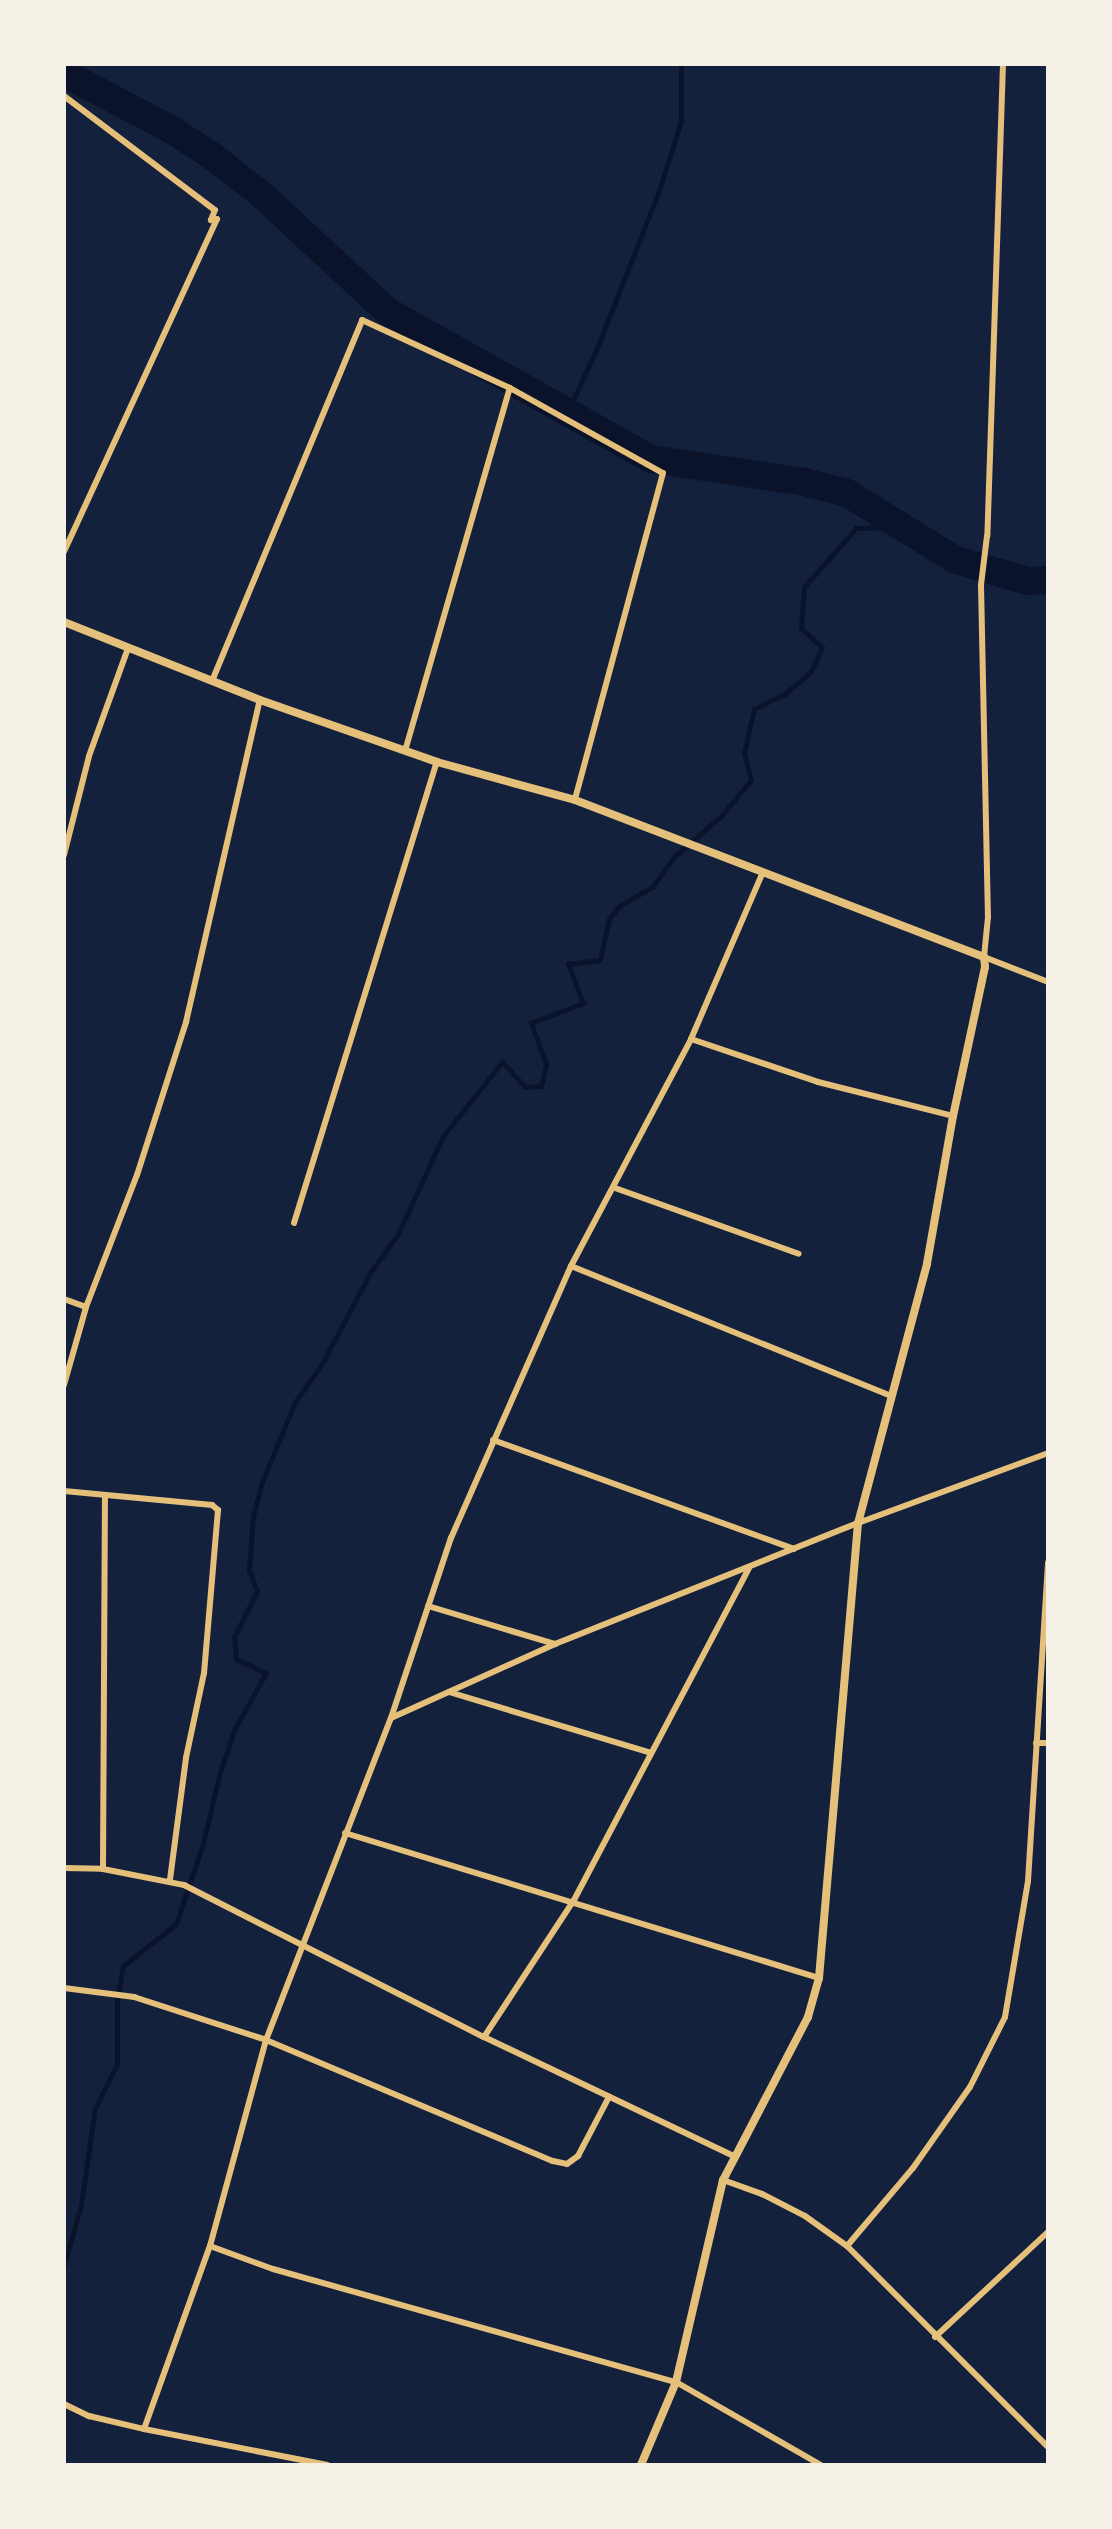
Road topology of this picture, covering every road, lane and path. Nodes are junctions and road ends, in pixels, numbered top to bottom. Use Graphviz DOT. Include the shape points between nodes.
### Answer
graph roads {
  1 [pos="1003,64"];
  2 [pos="64,96"];
  3 [pos="510,388"];
  4 [pos="64,552"];
  5 [pos="64,622"];
  6 [pos="128,648"];
  7 [pos="212,681"];
  8 [pos="260,700"];
  9 [pos="405,751"];
  10 [pos="437,762"];
  11 [pos="575,800"];
  12 [pos="64,855"];
  13 [pos="763,872"];
  14 [pos="984,957"];
  15 [pos="1048,982"];
  16 [pos="691,1039"];
  17 [pos="953,1116"];
  18 [pos="615,1188"];
  19 [pos="294,1223"];
  20 [pos="799,1254"];
  21 [pos="571,1266"];
  22 [pos="64,1299"];
  23 [pos="86,1307"];
  24 [pos="64,1385"];
  25 [pos="891,1396"];
  26 [pos="493,1440"];
  27 [pos="1048,1453"];
  28 [pos="64,1491"];
  29 [pos="105,1495"];
  30 [pos="858,1523"];
  31 [pos="794,1550"];
  32 [pos="1048,1563"];
  33 [pos="749,1568"];
  34 [pos="428,1606"];
  35 [pos="555,1644"];
  36 [pos="449,1692"];
  37 [pos="391,1718"];
  38 [pos="1036,1743"];
  39 [pos="1048,1743"];
  40 [pos="651,1753"];
  41 [pos="345,1833"];
  42 [pos="64,1868"];
  43 [pos="103,1869"];
  44 [pos="170,1880"];
  45 [pos="574,1900"];
  46 [pos="301,1946"];
  47 [pos="819,1978"];
  48 [pos="64,1988"];
  49 [pos="484,2037"];
  50 [pos="266,2040"];
  51 [pos="609,2097"];
  52 [pos="733,2156"];
  53 [pos="723,2180"];
  54 [pos="1048,2232"];
  55 [pos="210,2246"];
  56 [pos="847,2246"];
  57 [pos="935,2337"];
  58 [pos="676,2382"];
  59 [pos="64,2404"];
  60 [pos="144,2429"];
  61 [pos="1048,2447"];
  62 [pos="328,2465"];
  63 [pos="641,2465"];
  64 [pos="821,2465"];
  1 -- 14 [label="street" via="981,585 988,917"];
  2 -- 4 [label="street" via="215,210 211,220 217,219"];
  3 -- 7 [label="street" via="362,320"];
  3 -- 9 [label="street"];
  3 -- 11 [label="street" via="663,473"];
  5 -- 6 [label="street"];
  6 -- 7 [label="street"];
  6 -- 12 [label="street" via="89,756"];
  7 -- 8 [label="street"];
  8 -- 9 [label="street"];
  8 -- 23 [label="street" via="186,1022 137,1175"];
  9 -- 10 [label="street"];
  10 -- 11 [label="street"];
  10 -- 19 [label="street"];
  11 -- 13 [label="street"];
  13 -- 14 [label="street"];
  13 -- 16 [label="street"];
  14 -- 15 [label="street"];
  14 -- 17 [label="street"];
  16 -- 17 [label="street" via="818,1082"];
  16 -- 18 [label="street"];
  17 -- 25 [label="street" via="927,1264"];
  18 -- 20 [label="street"];
  18 -- 21 [label="street"];
  21 -- 25 [label="street"];
  21 -- 26 [label="street"];
  22 -- 23 [label="street"];
  23 -- 24 [label="street"];
  25 -- 30 [label="street"];
  26 -- 31 [label="street"];
  26 -- 34 [label="street"];
  27 -- 30 [label="street"];
  28 -- 29 [label="street"];
  29 -- 43 [label="street"];
  29 -- 44 [label="street" via="212,1505 218,1510 204,1673"];
  30 -- 31 [label="street"];
  30 -- 47 [label="street"];
  31 -- 33 [label="street"];
  32 -- 38 [label="street"];
  33 -- 35 [label="street"];
  33 -- 40 [label="street"];
  34 -- 35 [label="street"];
  34 -- 37 [label="street"];
  35 -- 36 [label="street"];
  36 -- 37 [label="street"];
  36 -- 40 [label="street"];
  37 -- 41 [label="street"];
  38 -- 39 [label="street"];
  38 -- 56 [label="street" via="1028,1881 1005,2017 970,2087 913,2168"];
  40 -- 45 [label="street"];
  41 -- 45 [label="street"];
  41 -- 46 [label="street"];
  42 -- 43 [label="street"];
  43 -- 44 [label="street"];
  44 -- 46 [label="street"];
  45 -- 47 [label="street"];
  45 -- 49 [label="street"];
  46 -- 49 [label="street"];
  46 -- 50 [label="street"];
  47 -- 52 [label="street" via="808,2017"];
  48 -- 50 [label="street" via="134,1997"];
  49 -- 51 [label="street"];
  50 -- 51 [label="street" via="567,2164 578,2156"];
  50 -- 55 [label="street"];
  51 -- 52 [label="street"];
  52 -- 53 [label="street"];
  53 -- 56 [label="street" via="805,2216"];
  53 -- 58 [label="street"];
  54 -- 57 [label="street"];
  55 -- 58 [label="street" via="273,2269"];
  55 -- 60 [label="street"];
  56 -- 57 [label="street"];
  57 -- 61 [label="street"];
  58 -- 63 [label="street"];
  58 -- 64 [label="street"];
  59 -- 60 [label="street"];
  60 -- 62 [label="street"];
}
